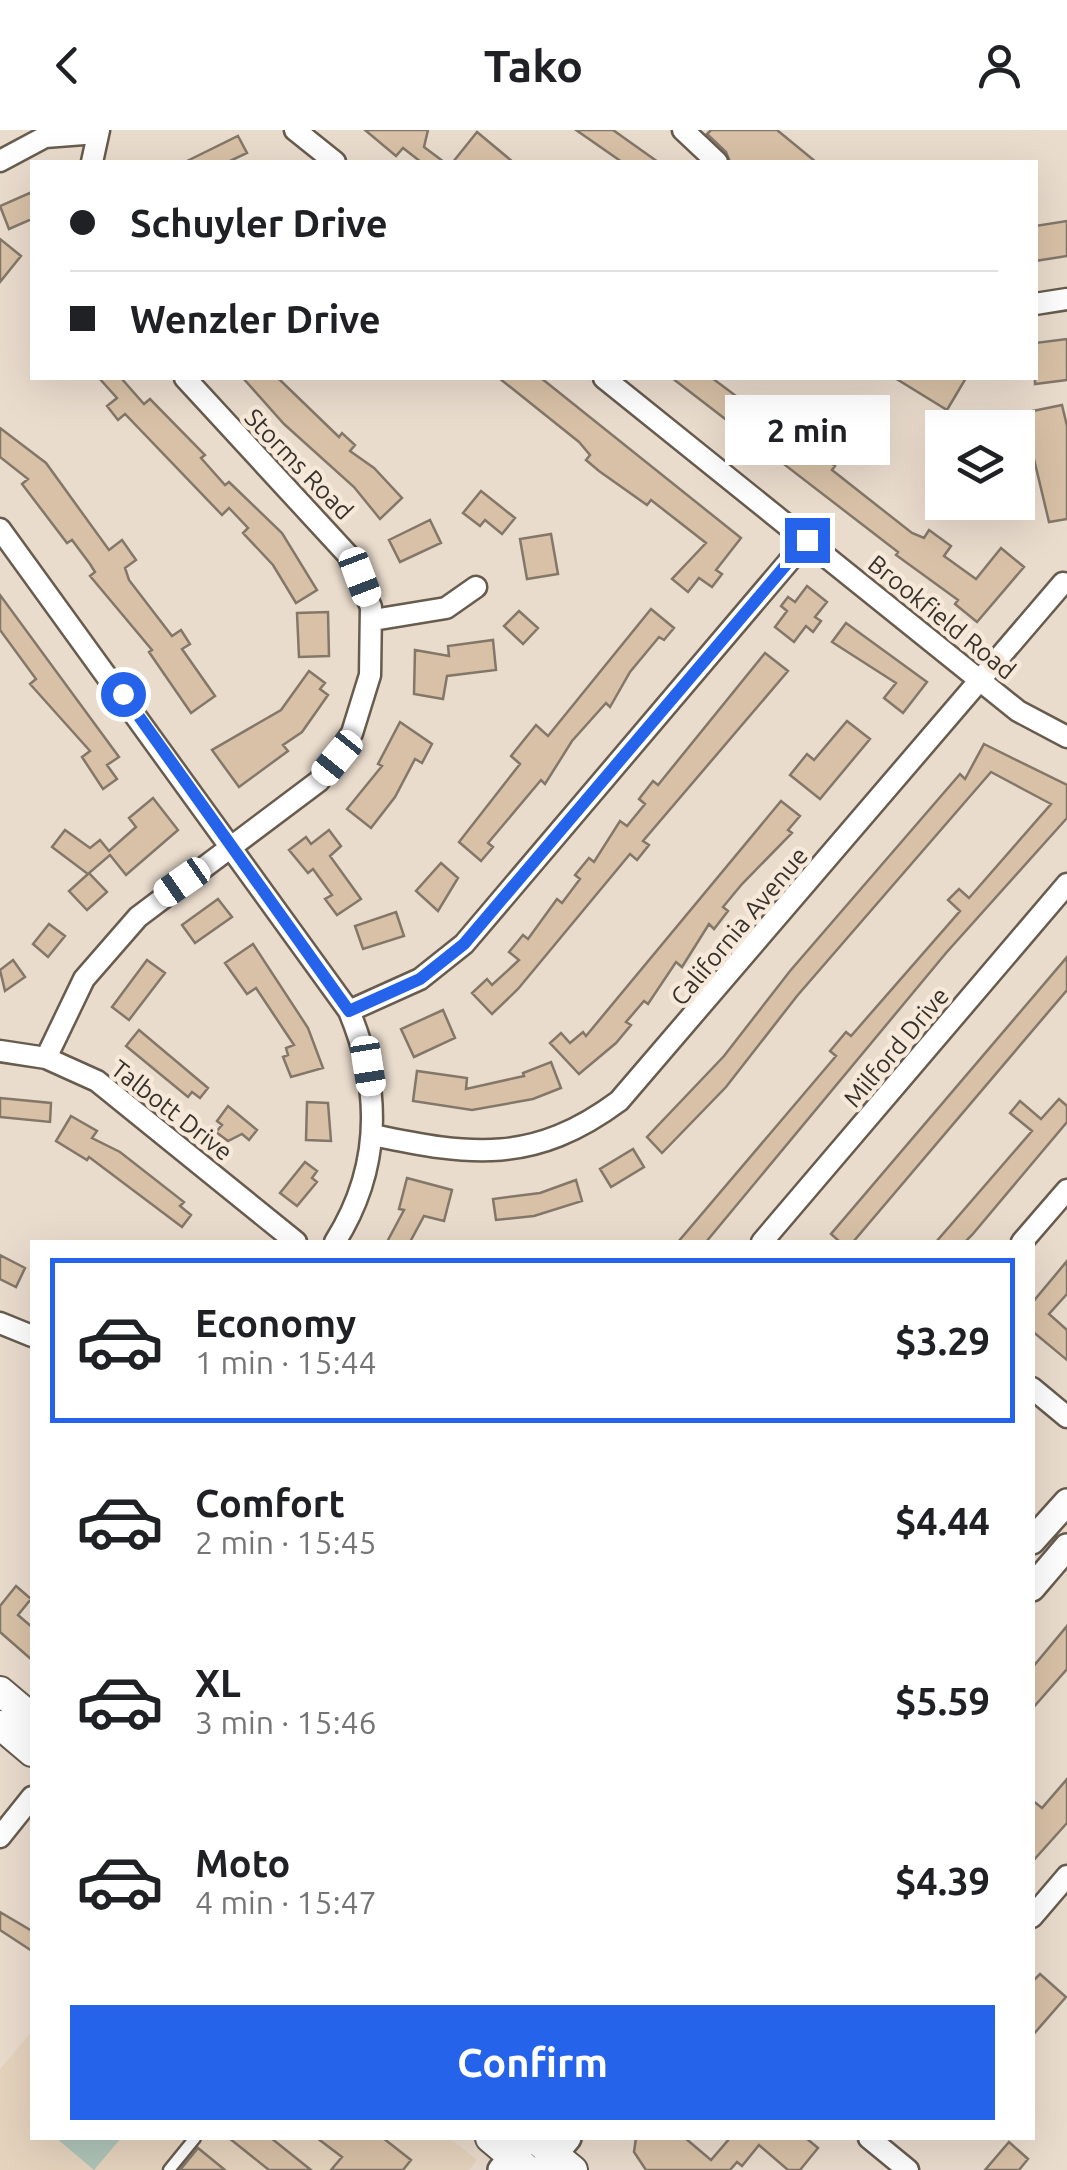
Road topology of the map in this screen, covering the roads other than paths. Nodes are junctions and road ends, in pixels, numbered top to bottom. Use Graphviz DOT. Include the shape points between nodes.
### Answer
graph roads {
  1 [pos="294,130"];
  2 [pos="683,130"];
  3 [pos="98,131"];
  4 [pos="92,160"];
  5 [pos="332,160"];
  6 [pos="715,160"];
  7 [pos="0,161"];
  8 [pos="1067,299"];
  9 [pos="1038,304"];
  10 [pos="188,380"];
  11 [pos="607,380"];
  12 [pos="0,529"];
  13 [pos="807,540"];
  14 [pos="1063,583"];
  15 [pos="476,587"];
  16 [pos="373,620"];
  17 [pos="981,680"];
  18 [pos="1067,738"];
  19 [pos="233,846"];
  20 [pos="1067,884"];
  21 [pos="349,1011"];
  22 [pos="0,1051"];
  23 [pos="46,1058"];
  24 [pos="373,1135"];
  25 [pos="1067,1190"];
  26 [pos="294,1240"];
  27 [pos="336,1240"];
  28 [pos="764,1240"];
  29 [pos="1024,1240"];
  30 [pos="0,1323"];
  31 [pos="30,1335"];
  32 [pos="1035,1390"];
  33 [pos="1067,1417"];
  34 [pos="1067,1502"];
  35 [pos="1035,1538"];
  36 [pos="1067,1547"];
  37 [pos="1035,1584"];
  38 [pos="0,1690"];
  39 [pos="30,1716"];
  40 [pos="0,1725"];
  41 [pos="30,1750"];
  42 [pos="30,1799"];
  43 [pos="0,1837"];
  44 [pos="1067,1876"];
  45 [pos="1035,1913"];
  46 [pos="193,2140"];
  47 [pos="495,2140"];
  48 [pos="871,2140"];
  49 [pos="538,2156"];
  50 [pos="169,2170"];
  51 [pos="908,2170"];
  1 -- 5 [label="street"];
  2 -- 6 [label="street"];
  3 -- 4 [label="street"];
  3 -- 7 [label="street" via="46,137"];
  8 -- 9 [label="street"];
  10 -- 16 [label="street, Storms Road" via="332,532 360,577"];
  11 -- 13 [label="street, Brookfield Road"];
  12 -- 19 [label="street"];
  13 -- 17 [label="street, Brookfield Road"];
  13 -- 21 [label="street" via="464,944 420,979"];
  14 -- 17 [label="street, California Avenue"];
  15 -- 16 [label="street" via="446,608"];
  16 -- 19 [label="street, Storms Road" via="364,707 337,758 298,801"];
  17 -- 18 [label="street, Brookfield Road"];
  17 -- 24 [label="street, California Avenue" via="618,1101 565,1135 505,1151 448,1151"];
  19 -- 21 [label="street"];
  19 -- 23 [label="street, Storms Road" via="157,900 108,948 84,979"];
  20 -- 28 [label="street, Milford Drive"];
  21 -- 24 [label="street" via="368,1066"];
  22 -- 23 [label="street, Talbott Drive"];
  23 -- 26 [label="street, Talbott Drive" via="97,1081"];
  24 -- 27 [label="street" via="360,1194"];
  25 -- 29 [label="street"];
  30 -- 31 [label="street"];
  32 -- 33 [label="street"];
  34 -- 35 [label="street"];
  36 -- 37 [label="street"];
  38 -- 39 [label="main road"];
  40 -- 41 [label="main road"];
  42 -- 43 [label="street"];
  44 -- 45 [label="street"];
  46 -- 50 [label="lane"];
  47 -- 49 [label="main road"];
  48 -- 51 [label="street"];
}
